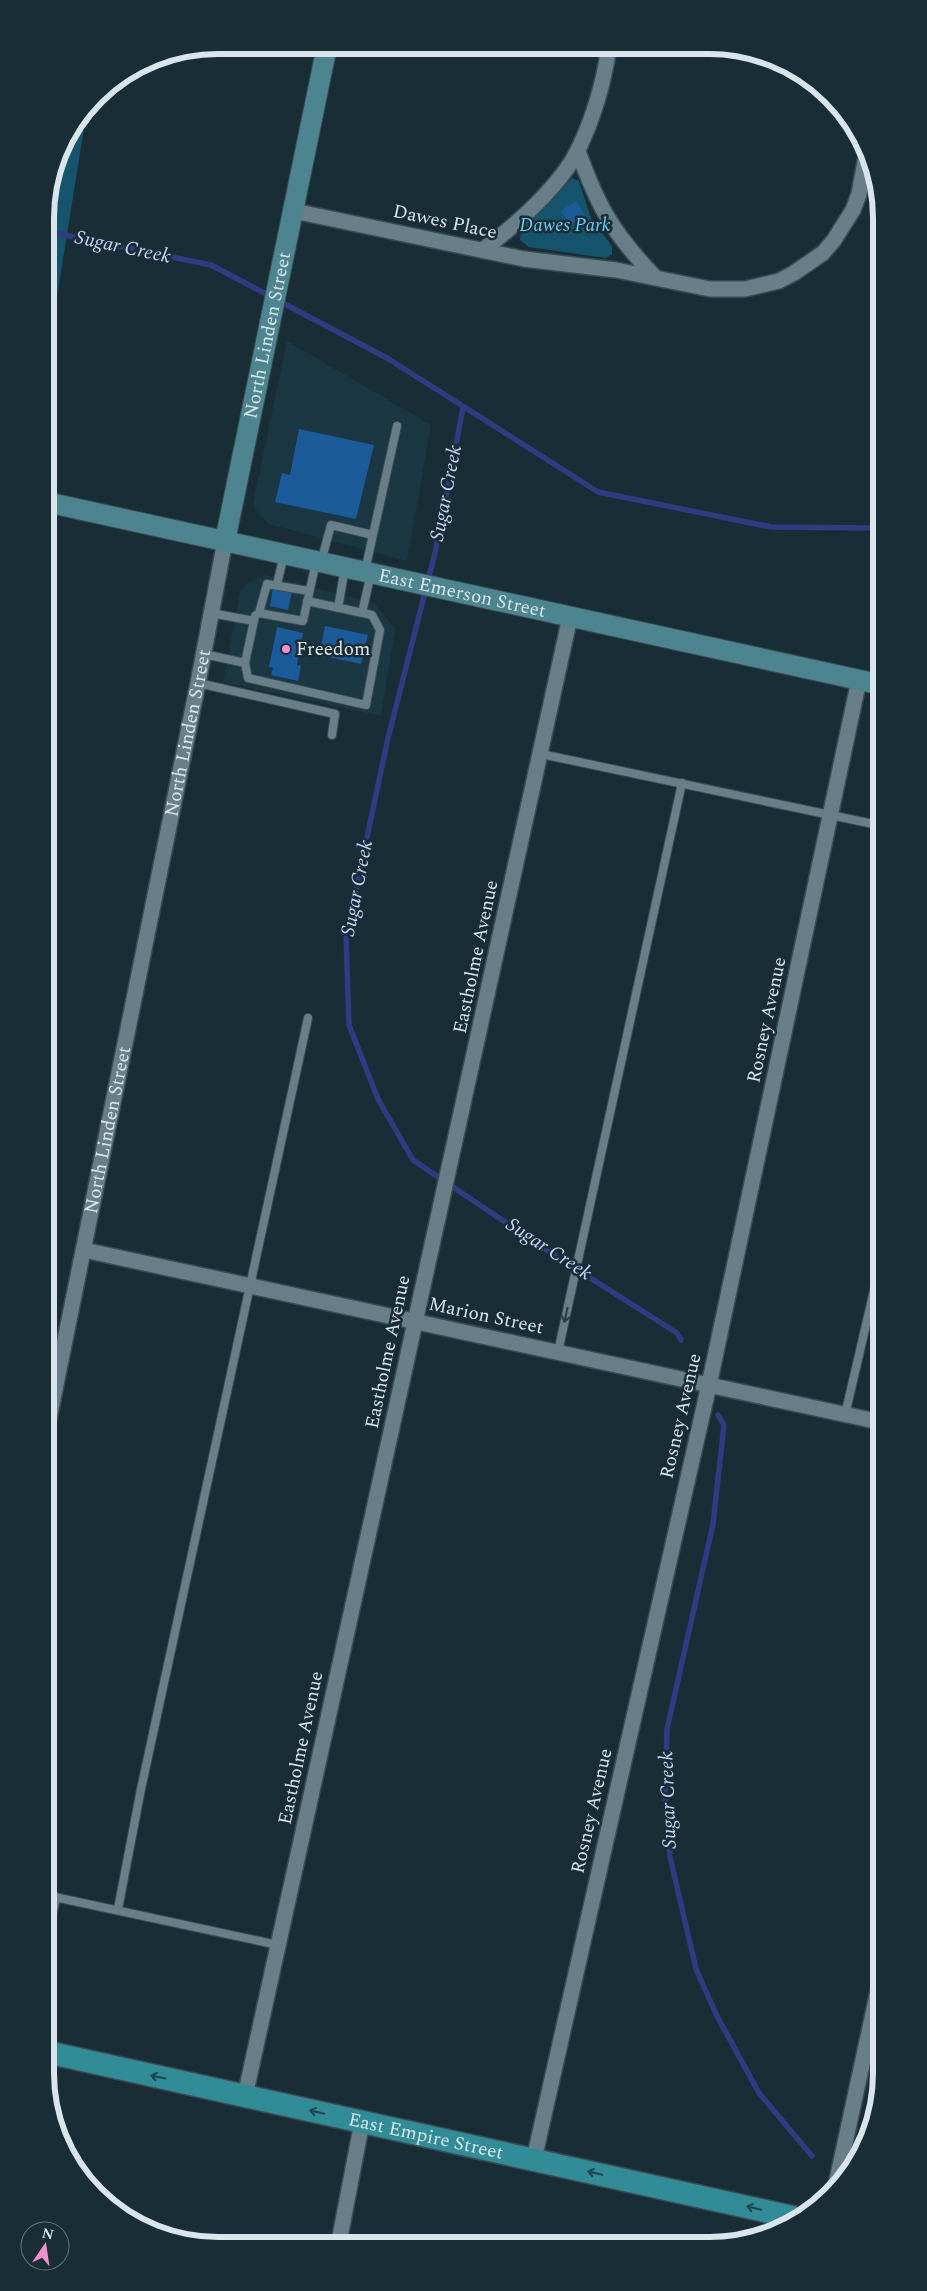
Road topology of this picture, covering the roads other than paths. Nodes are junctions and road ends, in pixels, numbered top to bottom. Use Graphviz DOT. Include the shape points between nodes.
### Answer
graph roads {
  1 [pos="325,54"];
  2 [pos="607,54"];
  3 [pos="578,151"];
  4 [pos="864,165"];
  5 [pos="294,211"];
  6 [pos="484,249"];
  7 [pos="654,276"];
  8 [pos="397,426"];
  9 [pos="54,504"];
  10 [pos="373,535"];
  11 [pos="225,541"];
  12 [pos="284,554"];
  13 [pos="319,561"];
  14 [pos="360,570"];
  15 [pos="277,584"];
  16 [pos="309,591"];
  17 [pos="307,601"];
  18 [pos="338,608"];
  19 [pos="211,613"];
  20 [pos="259,613"];
  21 [pos="362,613"];
  22 [pos="570,618"];
  23 [pos="254,621"];
  24 [pos="204,654"];
  25 [pos="245,663"];
  26 [pos="868,682"];
  27 [pos="198,683"];
  28 [pos="332,735"];
  29 [pos="541,754"];
  30 [pos="682,783"];
  31 [pos="831,815"];
  32 [pos="873,824"];
  33 [pos="308,1018"];
  34 [pos="84,1250"];
  35 [pos="250,1286"];
  36 [pos="873,1295"];
  37 [pos="416,1321"];
  38 [pos="558,1352"];
  39 [pos="708,1385"];
  40 [pos="54,1395"];
  41 [pos="845,1415"];
  42 [pos="873,1421"];
  43 [pos="54,1897"];
  44 [pos="118,1909"];
  45 [pos="278,1945"];
  46 [pos="873,2014"];
  47 [pos="54,2054"];
  48 [pos="244,2096"];
  49 [pos="362,2122"];
  50 [pos="534,2159"];
  51 [pos="839,2174"];
  52 [pos="789,2216"];
  53 [pos="340,2237"];
  1 -- 5 [label="main road, North Linden Street"];
  2 -- 3 [label="street" via="596,102"];
  3 -- 6 [label="street" via="517,224"];
  3 -- 7 [label="street" via="600,207 616,233"];
  4 -- 7 [label="street, Dawes Place" via="859,194 844,226 823,253 794,273 762,286 728,290"];
  5 -- 6 [label="street, Dawes Place"];
  5 -- 11 [label="main road, North Linden Street"];
  6 -- 7 [label="street, Dawes Place" via="524,259"];
  8 -- 10 [label="lane"];
  9 -- 11 [label="main road, East Emerson Street"];
  10 -- 13 [label="lane" via="331,525"];
  10 -- 14 [label="lane"];
  11 -- 12 [label="main road, East Emerson Street"];
  11 -- 19 [label="street, North Linden Street"];
  12 -- 13 [label="main road, East Emerson Street"];
  12 -- 15 [label="lane"];
  13 -- 14 [label="main road, East Emerson Street"];
  13 -- 16 [label="lane"];
  14 -- 18 [label="lane"];
  14 -- 21 [label="lane"];
  14 -- 22 [label="main road, East Emerson Street"];
  15 -- 16 [label="lane"];
  15 -- 20 [label="lane" via="265,586"];
  16 -- 17 [label="lane"];
  17 -- 18 [label="lane"];
  17 -- 20 [label="lane" via="303,621"];
  18 -- 21 [label="lane"];
  19 -- 23 [label="lane"];
  19 -- 24 [label="street, North Linden Street"];
  20 -- 23 [label="lane"];
  21 -- 25 [label="lane" via="372,615 380,630 366,705 248,678"];
  22 -- 26 [label="main road, East Emerson Street"];
  22 -- 29 [label="street, Eastholme Avenue"];
  23 -- 25 [label="lane"];
  24 -- 25 [label="lane"];
  24 -- 27 [label="street, North Linden Street"];
  26 -- 31 [label="street, Rosney Avenue"];
  27 -- 28 [label="lane" via="335,714"];
  27 -- 34 [label="street, North Linden Street"];
  29 -- 30 [label="lane"];
  29 -- 37 [label="street, Eastholme Avenue"];
  30 -- 31 [label="lane"];
  30 -- 38 [label="lane, one-way"];
  31 -- 32 [label="lane"];
  31 -- 39 [label="street, Rosney Avenue"];
  33 -- 35 [label="lane"];
  34 -- 35 [label="street, Marion Street"];
  34 -- 40 [label="street, North Linden Street"];
  35 -- 37 [label="street, Marion Street"];
  35 -- 44 [label="lane" via="140,1789"];
  36 -- 41 [label="lane"];
  37 -- 38 [label="street, Marion Street"];
  37 -- 45 [label="street, Eastholme Avenue"];
  38 -- 39 [label="street, Marion Street"];
  39 -- 41 [label="street, Marion Street"];
  39 -- 50 [label="street, Rosney Avenue"];
  41 -- 42 [label="street, Marion Street"];
  43 -- 44 [label="lane"];
  44 -- 45 [label="lane"];
  45 -- 48 [label="street, Eastholme Avenue"];
  46 -- 51 [label="street"];
  48 -- 47 [label="main road, East Empire Street, one-way"];
  49 -- 48 [label="main road, East Empire Street, one-way"];
  49 -- 50 [label="main road, East Empire Street"];
  49 -- 53 [label="street"];
  52 -- 50 [label="main road, East Empire Street, one-way"];
}
